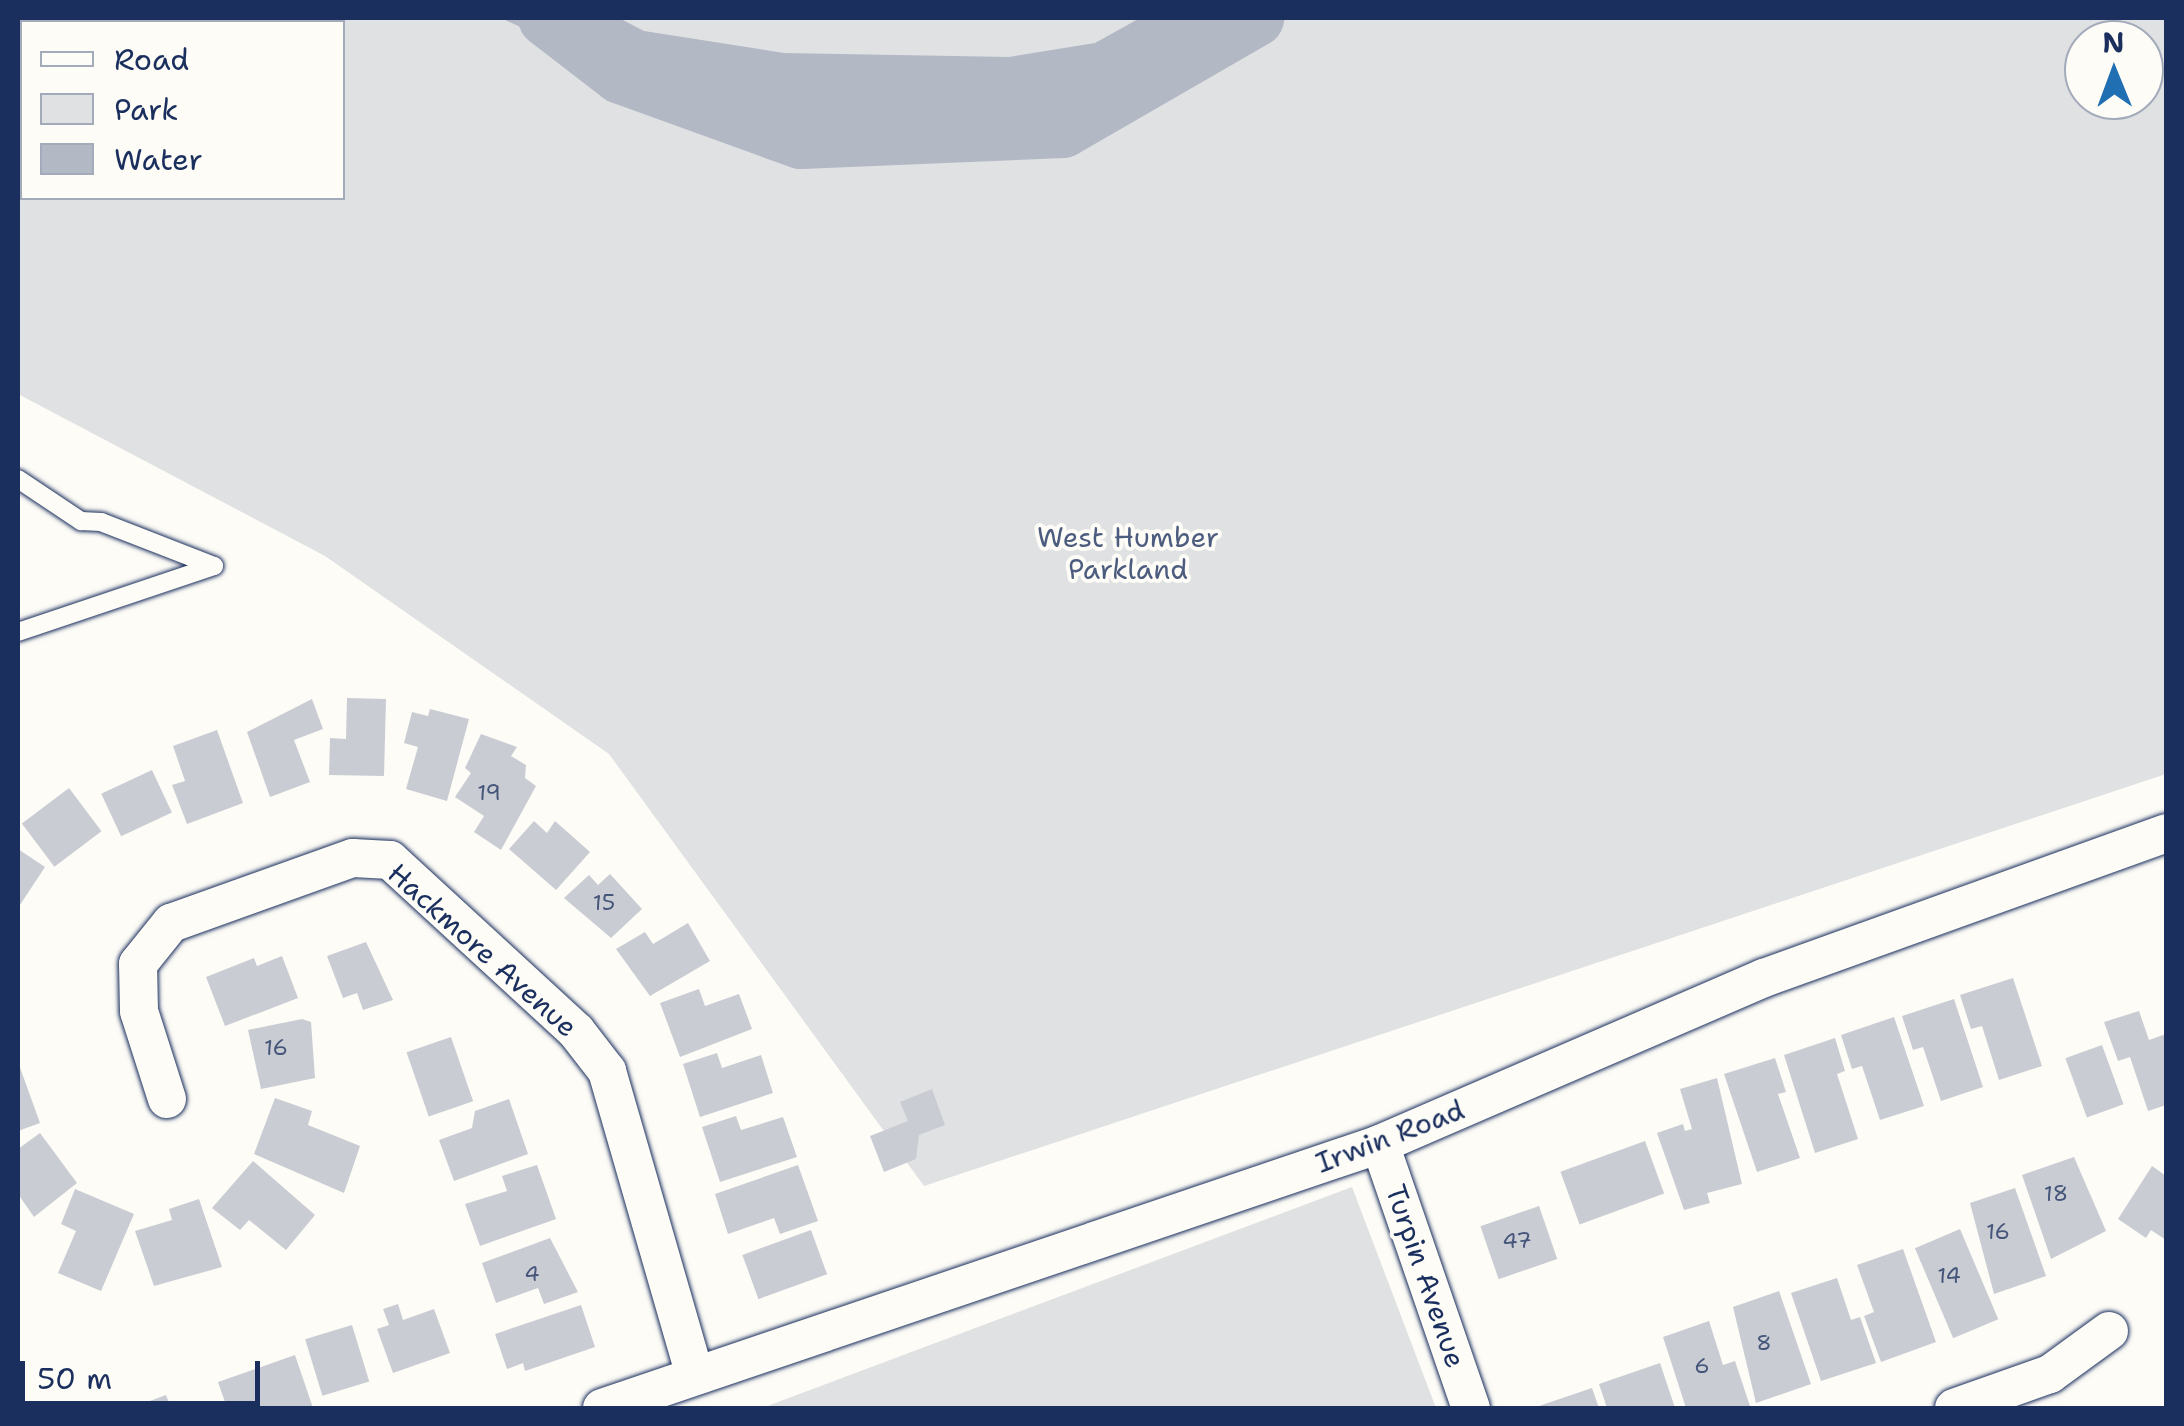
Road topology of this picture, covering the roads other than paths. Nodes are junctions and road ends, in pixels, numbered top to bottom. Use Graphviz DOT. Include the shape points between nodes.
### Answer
graph roads {
  1 [pos="18,479"];
  2 [pos="18,632"];
  3 [pos="2166,834"];
  4 [pos="166,1100"];
  5 [pos="1380,1144"];
  6 [pos="2110,1331"];
  7 [pos="695,1376"];
  8 [pos="602,1408"];
  9 [pos="1471,1408"];
  10 [pos="1954,1408"];
  1 -- 2 [label="lane" via="81,521 101,522 214,566"];
  3 -- 5 [label="street, Irwin Road" via="1764,978"];
  4 -- 7 [label="street, Hackmore Avenue" via="139,1010 138,964 171,923 353,858 390,860 576,1031 607,1072"];
  5 -- 7 [label="street, Irwin Road"];
  5 -- 9 [label="street, Turpin Avenue"];
  6 -- 10 [label="street" via="2050,1374"];
  7 -- 8 [label="street, Irwin Road"];
}
